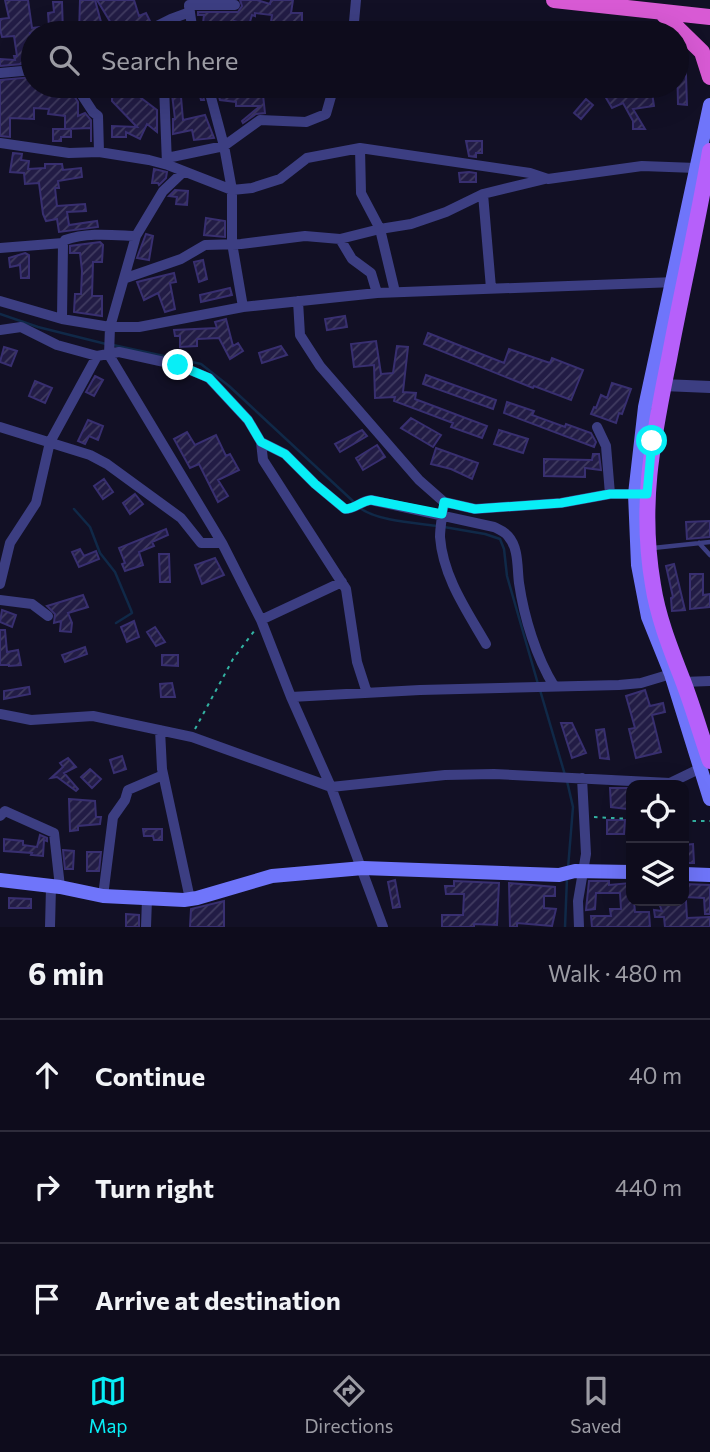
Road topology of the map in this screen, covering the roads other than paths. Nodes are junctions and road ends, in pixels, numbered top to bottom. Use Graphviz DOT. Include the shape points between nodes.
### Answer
graph roads {
  1 [pos="355,0"];
  2 [pos="554,0"];
  3 [pos="235,5"];
  4 [pos="188,6"];
  5 [pos="661,12"];
  6 [pos="710,18"];
  7 [pos="171,19"];
  8 [pos="167,21"];
  9 [pos="354,21"];
  10 [pos="671,21"];
  11 [pos="689,36"];
  12 [pos="21,71"];
  13 [pos="0,73"];
  14 [pos="710,77"];
  15 [pos="84,98"];
  16 [pos="164,98"];
  17 [pos="211,98"];
  18 [pos="331,98"];
  19 [pos="710,105"];
  20 [pos="0,144"];
  21 [pos="224,146"];
  22 [pos="360,148"];
  23 [pos="710,151"];
  24 [pos="99,152"];
  25 [pos="167,162"];
  26 [pos="696,168"];
  27 [pos="183,172"];
  28 [pos="548,179"];
  29 [pos="232,190"];
  30 [pos="483,194"];
  31 [pos="706,205"];
  32 [pos="380,229"];
  33 [pos="136,236"];
  34 [pos="340,239"];
  35 [pos="63,243"];
  36 [pos="232,243"];
  37 [pos="0,248"];
  38 [pos="126,278"];
  39 [pos="678,282"];
  40 [pos="491,288"];
  41 [pos="395,292"];
  42 [pos="377,293"];
  43 [pos="0,301"];
  44 [pos="298,301"];
  45 [pos="243,307"];
  46 [pos="62,319"];
  47 [pos="110,327"];
  48 [pos="0,330"];
  49 [pos="109,353"];
  50 [pos="97,356"];
  51 [pos="663,385"];
  52 [pos="710,387"];
  53 [pos="0,427"];
  54 [pos="597,427"];
  55 [pos="50,442"];
  56 [pos="261,442"];
  57 [pos="610,494"];
  58 [pos="641,494"];
  59 [pos="444,502"];
  60 [pos="442,518"];
  61 [pos="699,542"];
  62 [pos="710,542"];
  63 [pos="222,543"];
  64 [pos="649,549"];
  65 [pos="710,555"];
  66 [pos="342,582"];
  67 [pos="0,584"];
  68 [pos="0,600"];
  69 [pos="48,616"];
  70 [pos="261,620"];
  71 [pos="486,644"];
  72 [pos="677,678"];
  73 [pos="710,681"];
  74 [pos="545,687"];
  75 [pos="367,693"];
  76 [pos="291,697"];
  77 [pos="0,714"];
  78 [pos="160,730"];
  79 [pos="705,765"];
  80 [pos="163,775"];
  81 [pos="577,777"];
  82 [pos="331,787"];
  83 [pos="710,799"];
  84 [pos="0,816"];
  85 [pos="363,868"];
  86 [pos="580,870"];
  87 [pos="626,872"];
  88 [pos="689,874"];
  89 [pos="710,875"];
  90 [pos="0,880"];
  91 [pos="56,887"];
  92 [pos="103,896"];
  93 [pos="148,899"];
  94 [pos="190,899"];
  95 [pos="50,927"];
  96 [pos="146,927"];
  97 [pos="383,927"];
  98 [pos="579,927"];
  1 -- 9 [label="street"];
  2 -- 5 [label="highway"];
  3 -- 4 [label="street"];
  4 -- 7 [label="street"];
  5 -- 6 [label="highway"];
  5 -- 10 [label="highway"];
  7 -- 8 [label="street"];
  11 -- 14 [label="highway" via="702,52"];
  12 -- 13 [label="street"];
  15 -- 24 [label="street" via="98,116"];
  16 -- 25 [label="street"];
  17 -- 21 [label="street"];
  18 -- 21 [label="street" via="326,114 318,119 260,120"];
  19 -- 26 [label="main road"];
  20 -- 24 [label="street"];
  21 -- 25 [label="street"];
  21 -- 29 [label="street"];
  22 -- 28 [label="street"];
  22 -- 29 [label="street" via="307,158 280,179"];
  22 -- 32 [label="street" via="361,192"];
  23 -- 31 [label="main road"];
  24 -- 25 [label="street"];
  25 -- 27 [label="street"];
  26 -- 28 [label="street" via="642,166"];
  26 -- 39 [label="main road"];
  27 -- 29 [label="street"];
  27 -- 33 [label="street" via="163,191"];
  28 -- 30 [label="street"];
  29 -- 36 [label="street"];
  30 -- 32 [label="street" via="411,224"];
  30 -- 40 [label="street"];
  31 -- 39 [label="main road"];
  32 -- 34 [label="street"];
  32 -- 41 [label="street"];
  33 -- 35 [label="street" via="97,234 71,237"];
  33 -- 38 [label="street"];
  34 -- 36 [label="street" via="305,236"];
  34 -- 42 [label="street" via="352,259 371,273"];
  35 -- 37 [label="street"];
  35 -- 46 [label="street"];
  36 -- 38 [label="street" via="205,244 181,260"];
  36 -- 45 [label="street"];
  38 -- 47 [label="street"];
  39 -- 40 [label="street"];
  39 -- 51 [label="main road"];
  39 -- 58 [label="main road" via="645,407"];
  40 -- 41 [label="street"];
  41 -- 42 [label="street"];
  42 -- 44 [label="street"];
  43 -- 46 [label="street"];
  44 -- 45 [label="street"];
  44 -- 59 [label="street" via="300,335 320,366 419,480"];
  45 -- 47 [label="street" via="139,327"];
  46 -- 47 [label="street"];
  47 -- 49 [label="street"];
  48 -- 50 [label="street" via="21,327 57,345"];
  49 -- 50 [label="street"];
  49 -- 56 [label="street" via="178,365 209,378 248,420"];
  49 -- 63 [label="street"];
  50 -- 55 [label="street"];
  51 -- 52 [label="street"];
  51 -- 58 [label="main road"];
  53 -- 55 [label="street"];
  54 -- 57 [label="street" via="607,446"];
  55 -- 63 [label="street" via="107,464 181,518 201,543"];
  55 -- 67 [label="street" via="36,503 10,542"];
  56 -- 60 [label="street" via="285,454 341,507 350,509 363,500"];
  56 -- 66 [label="street" via="263,460"];
  57 -- 58 [label="street"];
  57 -- 59 [label="street" via="561,503 475,509"];
  58 -- 64 [label="main road"];
  58 -- 72 [label="main road" via="635,531 642,592 656,643"];
  59 -- 60 [label="street"];
  60 -- 71 [label="street" via="440,536 451,581"];
  60 -- 74 [label="street" via="495,527 509,536 517,554 519,584"];
  61 -- 62 [label="lane"];
  61 -- 64 [label="lane"];
  61 -- 65 [label="lane"];
  63 -- 70 [label="street"];
  64 -- 72 [label="main road" via="653,587"];
  66 -- 70 [label="street"];
  66 -- 75 [label="street"];
  68 -- 69 [label="street" via="32,604"];
  70 -- 76 [label="street"];
  72 -- 73 [label="street"];
  72 -- 74 [label="street"];
  72 -- 79 [label="main road"];
  74 -- 75 [label="street"];
  75 -- 76 [label="street"];
  76 -- 82 [label="street"];
  77 -- 78 [label="street" via="31,720 93,716"];
  78 -- 80 [label="street"];
  78 -- 82 [label="street"];
  79 -- 81 [label="street" via="670,783"];
  79 -- 83 [label="main road"];
  80 -- 92 [label="street" via="128,790 113,817"];
  80 -- 94 [label="street"];
  81 -- 82 [label="street" via="445,775"];
  81 -- 86 [label="street" via="586,853"];
  82 -- 85 [label="street"];
  84 -- 91 [label="street" via="5,811 54,833"];
  85 -- 86 [label="main road" via="559,875"];
  85 -- 94 [label="main road" via="272,876"];
  85 -- 97 [label="street"];
  86 -- 87 [label="main road"];
  86 -- 98 [label="street"];
  88 -- 89 [label="main road"];
  90 -- 91 [label="main road"];
  91 -- 92 [label="main road"];
  91 -- 95 [label="street"];
  92 -- 93 [label="main road"];
  93 -- 94 [label="main road"];
  93 -- 96 [label="street"];
}
